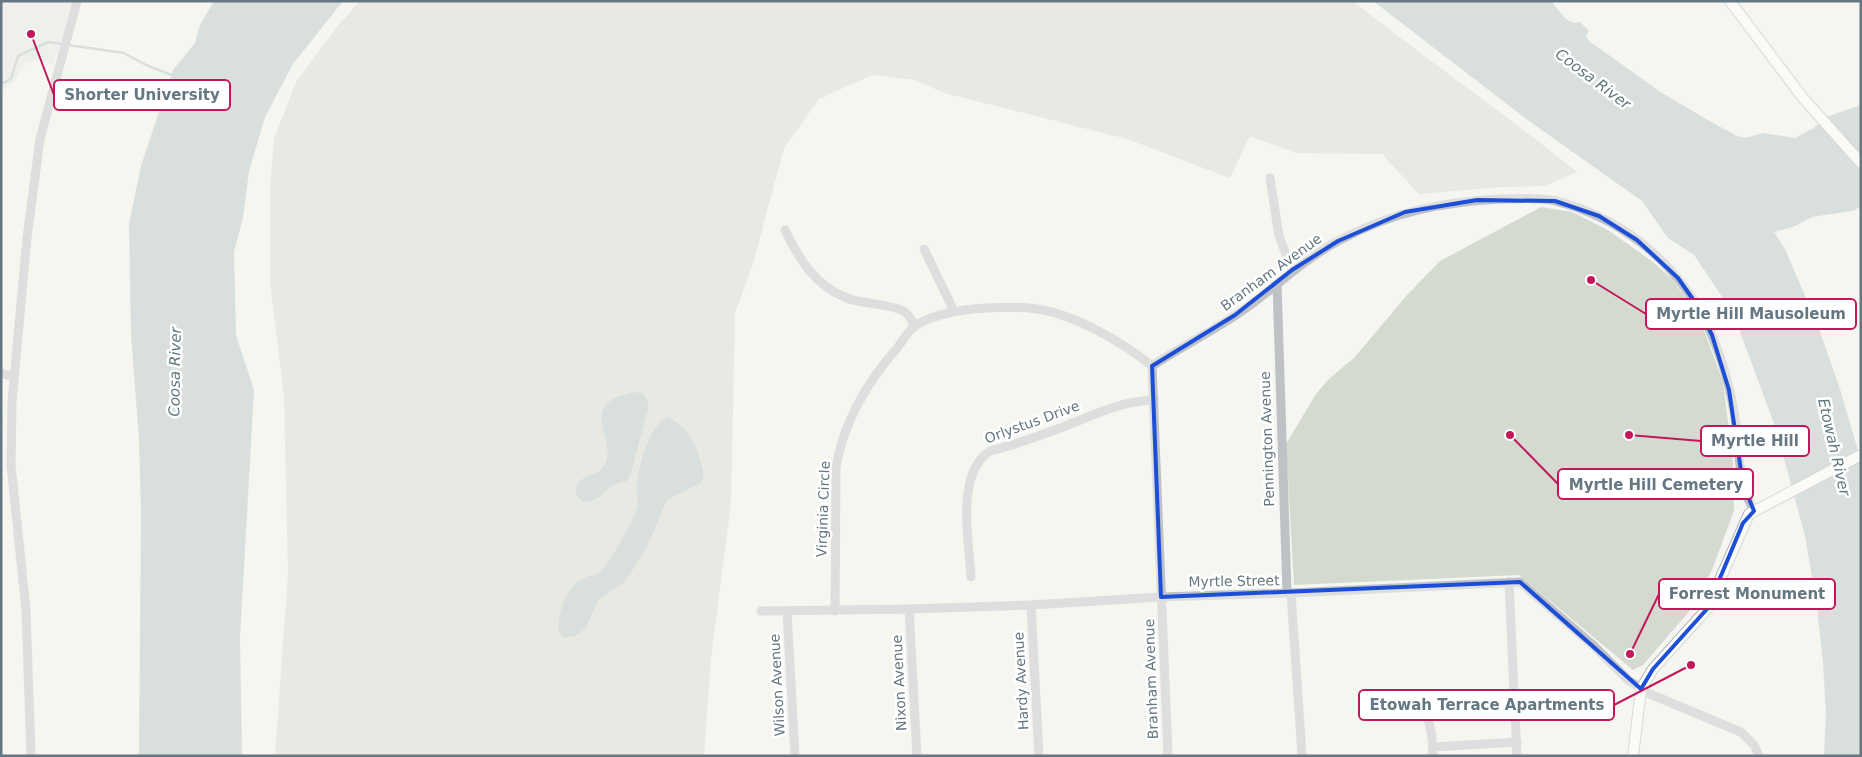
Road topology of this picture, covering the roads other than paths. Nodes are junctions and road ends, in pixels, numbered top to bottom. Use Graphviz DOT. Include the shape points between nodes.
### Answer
graph roads {
  1 [pos="76,1"];
  2 [pos="1730,1"];
  3 [pos="1861,163"];
  4 [pos="1270,178"];
  5 [pos="785,230"];
  6 [pos="924,249"];
  7 [pos="1292,270"];
  8 [pos="1277,284"];
  9 [pos="954,311"];
  10 [pos="915,326"];
  11 [pos="1152,366"];
  12 [pos="1,374"];
  13 [pos="14,377"];
  14 [pos="1,378"];
  15 [pos="1154,400"];
  16 [pos="1861,455"];
  17 [pos="1754,510"];
  18 [pos="971,577"];
  19 [pos="1509,582"];
  20 [pos="1289,593"];
  21 [pos="1161,596"];
  22 [pos="1031,605"];
  23 [pos="908,609"];
  24 [pos="761,611"];
  25 [pos="835,611"];
  26 [pos="787,612"];
  27 [pos="1642,689"];
  28 [pos="1369,698"];
  29 [pos="1517,742"];
  30 [pos="1432,746"];
  31 [pos="31,756"];
  32 [pos="795,756"];
  33 [pos="917,756"];
  34 [pos="1039,756"];
  35 [pos="1168,756"];
  36 [pos="1302,756"];
  37 [pos="1517,756"];
  38 [pos="1633,756"];
  39 [pos="1759,756"];
  1 -- 13 [label="street" via="40,139"];
  2 -- 3 [label="main road" via="1803,98"];
  4 -- 7 [label="street" via="1279,236"];
  5 -- 10 [label="street" via="799,258 824,286 846,298 903,311"];
  6 -- 9 [label="street"];
  7 -- 8 [label="street, Branham Avenue"];
  7 -- 17 [label="street, Branham Avenue" via="1338,241 1375,224 1442,203 1546,200 1600,216 1663,261 1702,315 1730,390 1744,484"];
  8 -- 11 [label="street, Branham Avenue" via="1235,315"];
  8 -- 20 [label="street, Pennington Avenue"];
  9 -- 10 [label="street, Virginia Circle"];
  9 -- 11 [label="street, Virginia Circle" via="1003,306 1039,309 1100,332 1130,348"];
  10 -- 25 [label="street, Virginia Circle" via="888,357 857,403 839,448 836,466"];
  11 -- 15 [label="street, Branham Avenue"];
  12 -- 13 [label="street"];
  13 -- 14 [label="street"];
  13 -- 31 [label="street" via="11,465 26,610"];
  15 -- 18 [label="street, Orlystus Drive" via="1134,400 1109,408 981,457 967,494"];
  15 -- 21 [label="street, Branham Avenue"];
  16 -- 17 [label="main road"];
  17 -- 27 [label="main road" via="1743,523 1707,609 1653,669"];
  19 -- 20 [label="street, Myrtle Street"];
  19 -- 27 [label="street, Myrtle Street" via="1520,582"];
  19 -- 29 [label="street"];
  20 -- 21 [label="street, Myrtle Street"];
  20 -- 36 [label="street, Pennington Avenue"];
  21 -- 22 [label="street, Myrtle Street"];
  21 -- 35 [label="street, Branham Avenue"];
  22 -- 23 [label="street, Myrtle Street"];
  22 -- 34 [label="street, Hardy Avenue"];
  23 -- 25 [label="street, Myrtle Street"];
  23 -- 33 [label="street, Nixon Avenue"];
  24 -- 26 [label="street, Myrtle Street"];
  25 -- 26 [label="street, Myrtle Street"];
  26 -- 32 [label="street, Wilson Avenue"];
  27 -- 38 [label="main road"];
  27 -- 39 [label="street, Myrtle Street" via="1741,732 1754,745"];
  28 -- 30 [label="street" via="1413,704 1424,710 1430,720"];
  29 -- 30 [label="street"];
  29 -- 37 [label="street"];
}
